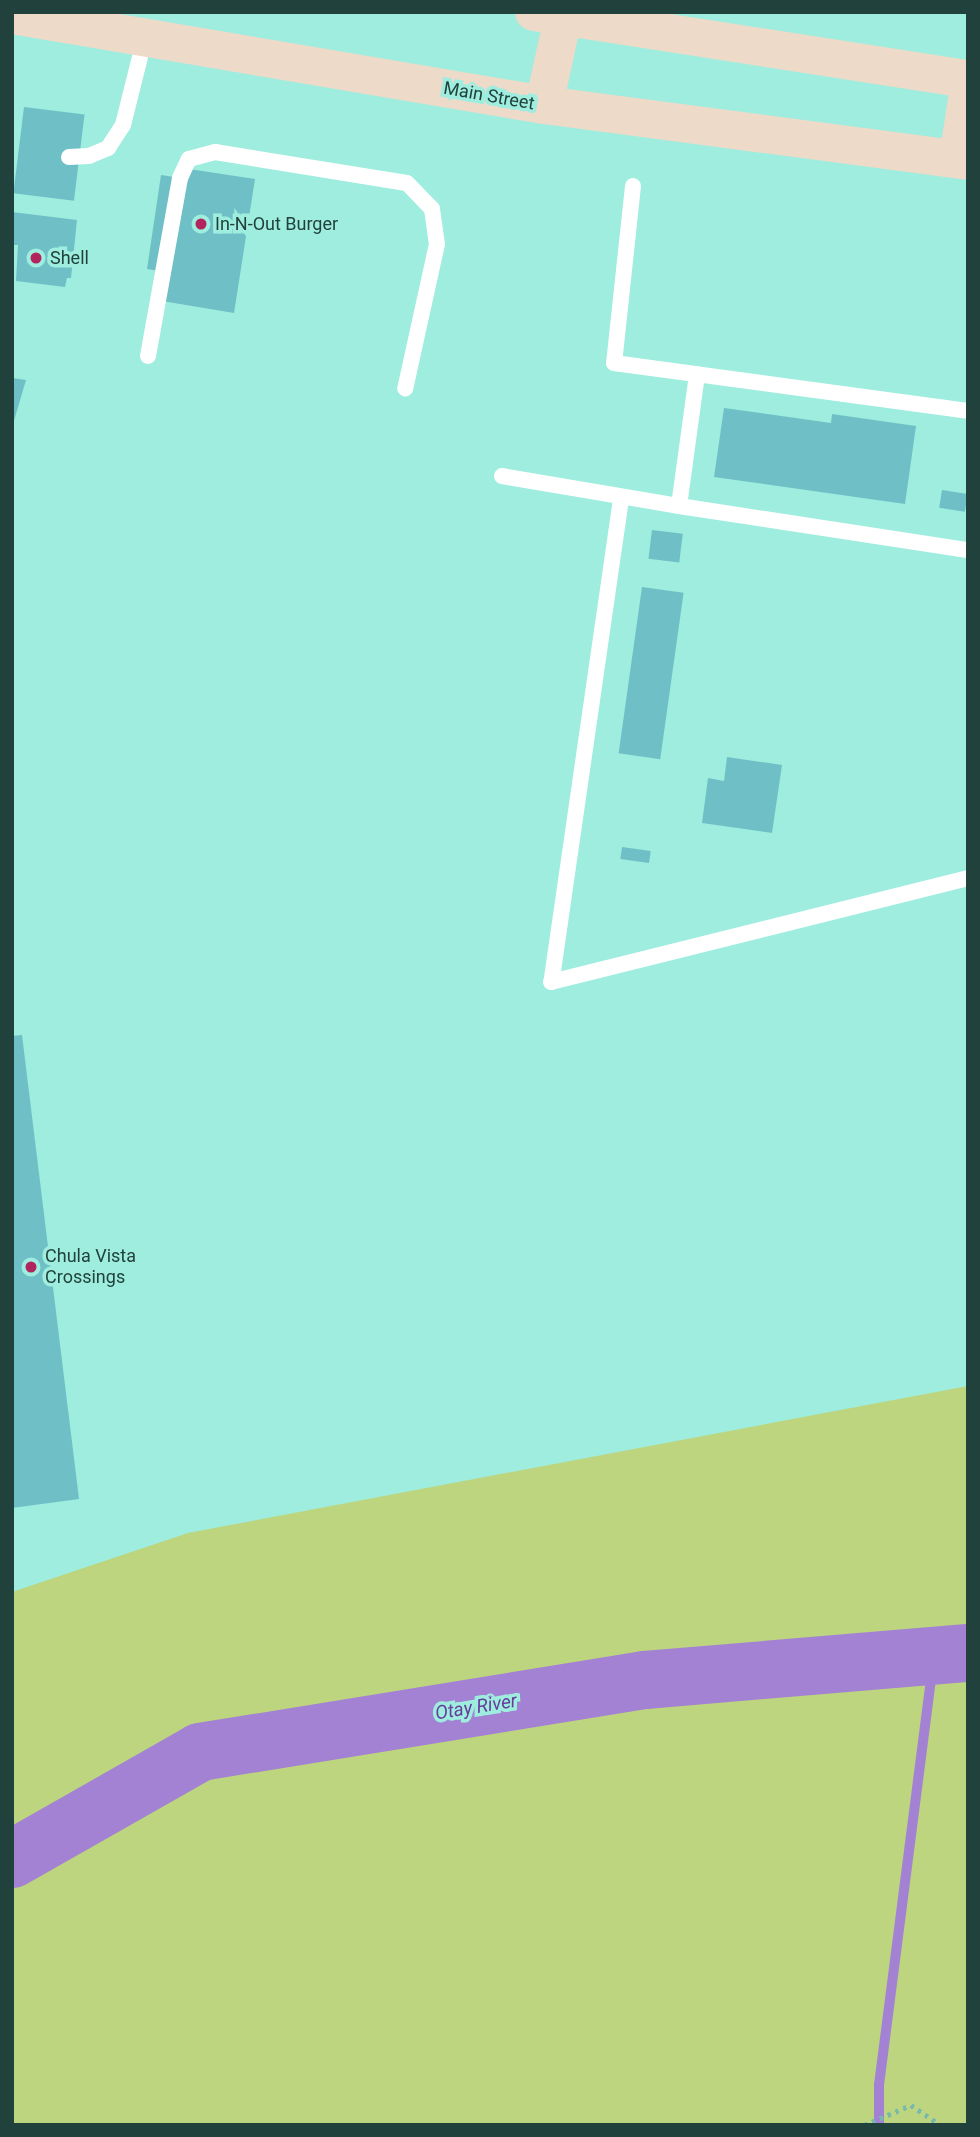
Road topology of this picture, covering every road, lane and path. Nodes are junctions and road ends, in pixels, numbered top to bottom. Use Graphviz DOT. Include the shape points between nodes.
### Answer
graph roads {
  1 [pos="12,15"];
  2 [pos="548,15"];
  3 [pos="145,37"];
  4 [pos="968,79"];
  5 [pos="968,92"];
  6 [pos="544,105"];
  7 [pos="69,157"];
  8 [pos="963,160"];
  9 [pos="633,186"];
  10 [pos="148,356"];
  11 [pos="697,374"];
  12 [pos="405,389"];
  13 [pos="968,411"];
  14 [pos="502,475"];
  15 [pos="621,499"];
  16 [pos="679,506"];
  17 [pos="968,550"];
  18 [pos="968,878"];
  19 [pos="864,2125"];
  20 [pos="942,2125"];
  1 -- 3 [label="main road, Main Street"];
  2 -- 4 [label="main road"];
  2 -- 6 [label="main road"];
  3 -- 6 [label="main road, Main Street"];
  3 -- 7 [label="lane" via="124,125 108,148 89,156"];
  5 -- 8 [label="main road"];
  6 -- 8 [label="main road, Main Street"];
  9 -- 11 [label="lane" via="614,363"];
  10 -- 12 [label="lane" via="180,178 189,159 215,152 407,183 432,209 438,244"];
  11 -- 13 [label="lane"];
  11 -- 16 [label="lane"];
  14 -- 15 [label="lane"];
  15 -- 16 [label="lane"];
  15 -- 18 [label="lane" via="551,982"];
  16 -- 17 [label="lane"];
  19 -- 20 [label="path" via="911,2105"];
}
